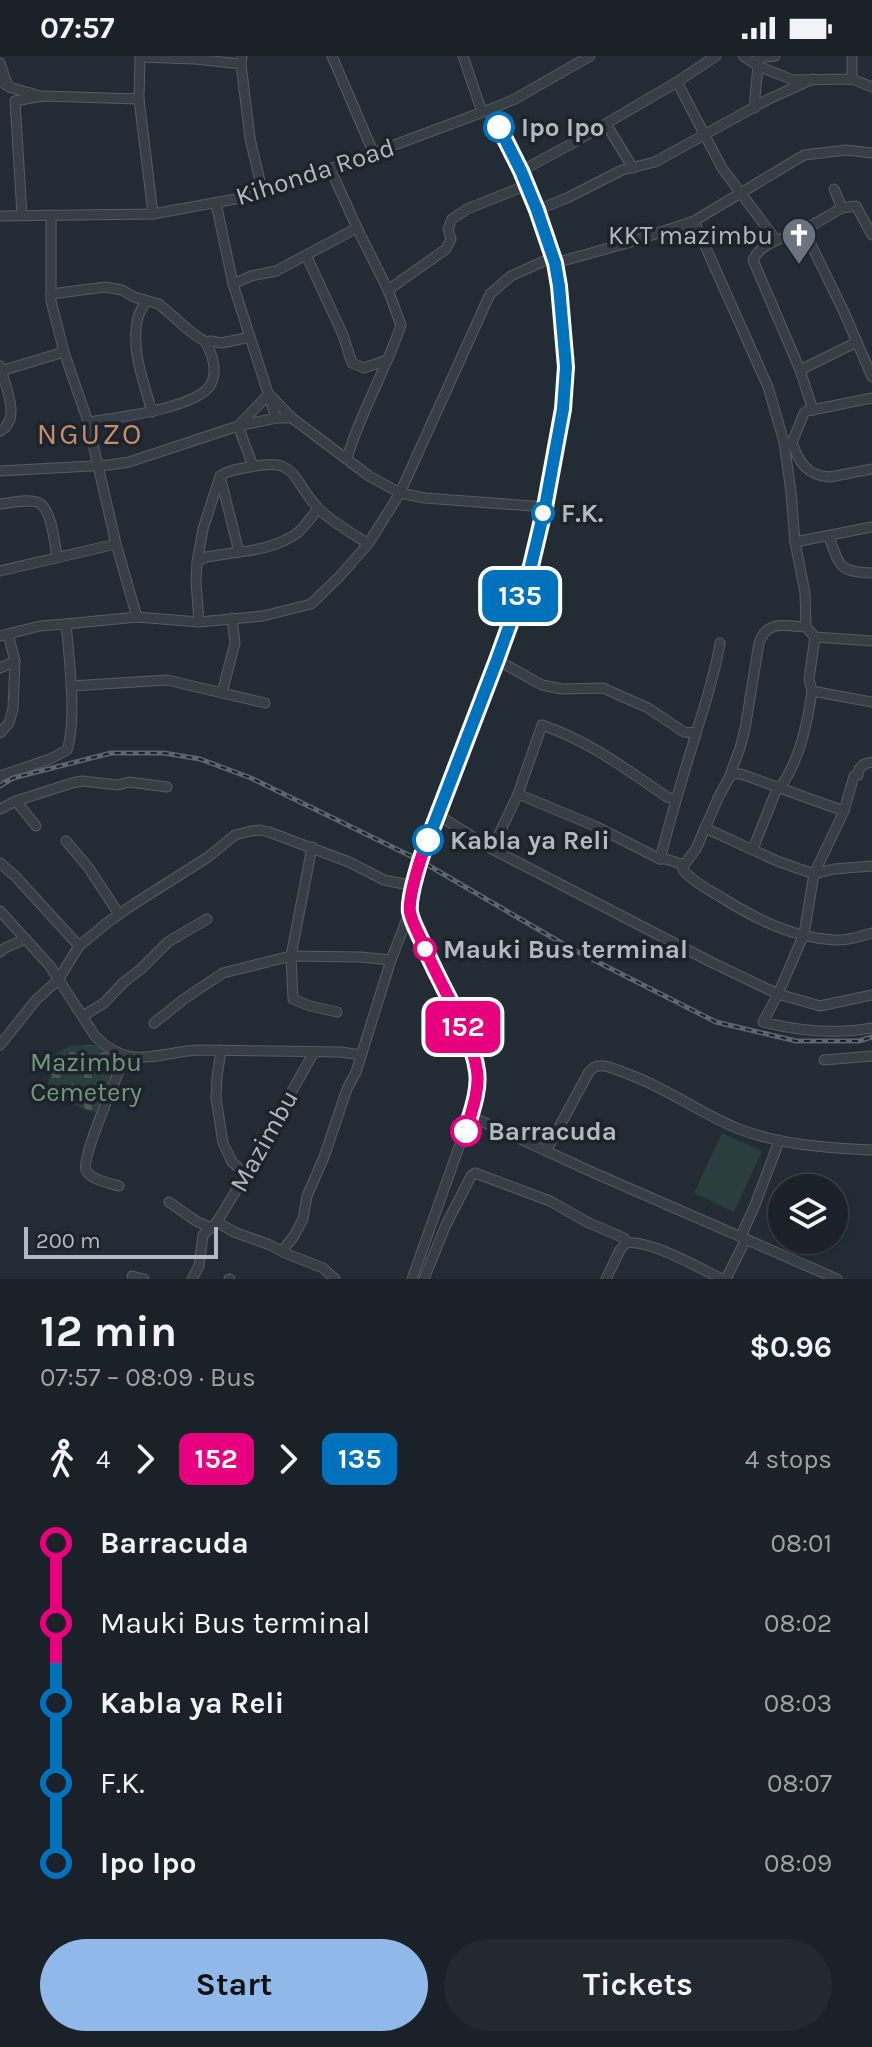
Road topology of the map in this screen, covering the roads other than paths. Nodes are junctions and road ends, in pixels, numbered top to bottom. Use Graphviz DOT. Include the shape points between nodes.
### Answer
graph roads {
  1 [pos="140,56"];
  2 [pos="332,56"];
  3 [pos="463,56"];
  4 [pos="590,56"];
  5 [pos="716,56"];
  6 [pos="743,56"];
  7 [pos="775,56"];
  8 [pos="852,56"];
  9 [pos="241,60"];
  10 [pos="758,60"];
  11 [pos="0,63"];
  12 [pos="813,79"];
  13 [pos="852,79"];
  14 [pos="0,81"];
  15 [pos="677,82"];
  16 [pos="9,87"];
  17 [pos="872,87"];
  18 [pos="43,96"];
  19 [pos="139,99"];
  20 [pos="15,101"];
  21 [pos="754,108"];
  22 [pos="487,111"];
  23 [pos="606,124"];
  24 [pos="704,134"];
  25 [pos="872,153"];
  26 [pos="374,154"];
  27 [pos="330,168"];
  28 [pos="633,168"];
  29 [pos="521,171"];
  30 [pos="527,185"];
  31 [pos="834,189"];
  32 [pos="741,192"];
  33 [pos="263,194"];
  34 [pos="216,203"];
  35 [pos="842,208"];
  36 [pos="537,210"];
  37 [pos="153,214"];
  38 [pos="22,215"];
  39 [pos="51,215"];
  40 [pos="0,216"];
  41 [pos="694,221"];
  42 [pos="357,228"];
  43 [pos="804,230"];
  44 [pos="872,235"];
  45 [pos="776,240"];
  46 [pos="306,255"];
  47 [pos="554,260"];
  48 [pos="233,284"];
  49 [pos="388,290"];
  50 [pos="51,294"];
  51 [pos="146,300"];
  52 [pos="250,337"];
  53 [pos="206,342"];
  54 [pos="857,342"];
  55 [pos="64,352"];
  56 [pos="387,360"];
  57 [pos="1,369"];
  58 [pos="800,370"];
  59 [pos="872,377"];
  60 [pos="269,394"];
  61 [pos="872,398"];
  62 [pos="813,410"];
  63 [pos="152,412"];
  64 [pos="276,418"];
  65 [pos="292,418"];
  66 [pos="88,422"];
  67 [pos="238,426"];
  68 [pos="0,431"];
  69 [pos="788,443"];
  70 [pos="347,458"];
  71 [pos="786,458"];
  72 [pos="799,462"];
  73 [pos="99,465"];
  74 [pos="253,466"];
  75 [pos="872,469"];
  76 [pos="0,471"];
  77 [pos="788,472"];
  78 [pos="220,476"];
  79 [pos="400,493"];
  80 [pos="0,504"];
  81 [pos="545,507"];
  82 [pos="318,509"];
  83 [pos="872,527"];
  84 [pos="829,537"];
  85 [pos="795,542"];
  86 [pos="116,544"];
  87 [pos="368,544"];
  88 [pos="239,552"];
  89 [pos="57,558"];
  90 [pos="197,562"];
  91 [pos="0,571"];
  92 [pos="872,573"];
  93 [pos="137,617"];
  94 [pos="232,618"];
  95 [pos="199,622"];
  96 [pos="66,624"];
  97 [pos="806,627"];
  98 [pos="4,635"];
  99 [pos="815,637"];
  100 [pos="872,641"];
  101 [pos="720,643"];
  102 [pos="497,660"];
  103 [pos="15,661"];
  104 [pos="0,668"];
  105 [pos="71,686"];
  106 [pos="812,691"];
  107 [pos="222,693"];
  108 [pos="872,702"];
  109 [pos="265,703"];
  110 [pos="0,733"];
  111 [pos="696,733"];
  112 [pos="872,762"];
  113 [pos="0,776"];
  114 [pos="729,778"];
  115 [pos="167,787"];
  116 [pos="779,787"];
  117 [pos="518,794"];
  118 [pos="675,799"];
  119 [pos="16,801"];
  120 [pos="0,809"];
  121 [pos="844,811"];
  122 [pos="438,815"];
  123 [pos="36,826"];
  124 [pos="705,828"];
  125 [pos="66,841"];
  126 [pos="312,847"];
  127 [pos="492,849"];
  128 [pos="753,849"];
  129 [pos="660,859"];
  130 [pos="0,863"];
  131 [pos="684,865"];
  132 [pos="872,866"];
  133 [pos="814,874"];
  134 [pos="414,886"];
  135 [pos="0,911"];
  136 [pos="410,911"];
  137 [pos="119,914"];
  138 [pos="207,919"];
  139 [pos="872,933"];
  140 [pos="804,934"];
  141 [pos="25,939"];
  142 [pos="79,946"];
  143 [pos="0,952"];
  144 [pos="291,956"];
  145 [pos="391,960"];
  146 [pos="58,980"];
  147 [pos="778,994"];
  148 [pos="872,995"];
  149 [pos="337,1012"];
  150 [pos="83,1016"];
  151 [pos="154,1023"];
  152 [pos="872,1028"];
  153 [pos="0,1045"];
  154 [pos="221,1050"];
  155 [pos="314,1052"];
  156 [pos="361,1055"];
  157 [pos="872,1056"];
  158 [pos="126,1057"];
  159 [pos="824,1060"];
  160 [pos="470,1116"];
  161 [pos="779,1141"];
  162 [pos="872,1150"];
  163 [pos="546,1151"];
  164 [pos="245,1173"];
  165 [pos="119,1186"];
  166 [pos="169,1202"];
  167 [pos="214,1225"];
  168 [pos="743,1238"];
  169 [pos="626,1243"];
  170 [pos="282,1251"];
  171 [pos="132,1276"];
  172 [pos="144,1279"];
  173 [pos="192,1279"];
  174 [pos="335,1279"];
  175 [pos="414,1279"];
  176 [pos="424,1279"];
  177 [pos="606,1279"];
  178 [pos="724,1279"];
  179 [pos="837,1279"];
  1 -- 9 [label="street"];
  1 -- 19 [label="street"];
  2 -- 26 [label="street"];
  3 -- 22 [label="street"];
  4 -- 22 [label="street, Kihonda Road"];
  5 -- 15 [label="street"];
  6 -- 10 [label="street"];
  7 -- 10 [label="street"];
  8 -- 13 [label="street"];
  9 -- 33 [label="street"];
  10 -- 12 [label="street" via="793,80"];
  10 -- 21 [label="street"];
  11 -- 16 [label="street"];
  12 -- 13 [label="street"];
  12 -- 21 [label="street"];
  13 -- 17 [label="street"];
  14 -- 16 [label="street"];
  15 -- 23 [label="street"];
  15 -- 24 [label="street"];
  16 -- 18 [label="street"];
  16 -- 20 [label="street"];
  18 -- 19 [label="street"];
  18 -- 20 [label="street"];
  19 -- 37 [label="street"];
  20 -- 38 [label="street"];
  21 -- 24 [label="street"];
  22 -- 26 [label="street, Kihonda Road"];
  22 -- 29 [label="street"];
  23 -- 28 [label="street"];
  23 -- 29 [label="street"];
  24 -- 28 [label="street" via="655,162"];
  24 -- 32 [label="street"];
  25 -- 32 [label="street" via="804,155"];
  26 -- 27 [label="street, Kihonda Road"];
  27 -- 33 [label="street, Kihonda Road"];
  27 -- 42 [label="street"];
  28 -- 36 [label="street"];
  29 -- 30 [label="street"];
  30 -- 36 [label="street"];
  30 -- 49 [label="street" via="452,219 446,249"];
  31 -- 35 [label="street"];
  32 -- 41 [label="street"];
  32 -- 45 [label="street"];
  33 -- 34 [label="street, Kihonda Road"];
  34 -- 37 [label="street, Kihonda Road"];
  34 -- 48 [label="street"];
  35 -- 43 [label="street"];
  35 -- 44 [label="street" via="856,206"];
  36 -- 47 [label="street"];
  37 -- 39 [label="street, Kihonda Road"];
  38 -- 39 [label="street, Kihonda Road"];
  38 -- 40 [label="street, Kihonda Road"];
  39 -- 50 [label="street"];
  41 -- 47 [label="street"];
  41 -- 69 [label="street"];
  42 -- 46 [label="street"];
  42 -- 49 [label="street"];
  43 -- 45 [label="street"];
  43 -- 54 [label="street"];
  45 -- 58 [label="street" via="753,260"];
  46 -- 48 [label="street"];
  46 -- 56 [label="street" via="352,363 364,368"];
  47 -- 79 [label="street" via="511,276 490,294"];
  47 -- 81 [label="street" via="566,367"];
  48 -- 52 [label="street"];
  49 -- 56 [label="street" via="401,325"];
  50 -- 51 [label="street" via="105,287"];
  50 -- 55 [label="street"];
  51 -- 53 [label="street" via="159,304"];
  51 -- 63 [label="street" via="138,318 137,344"];
  52 -- 53 [label="street"];
  52 -- 60 [label="street"];
  53 -- 63 [label="street" via="215,370 210,386"];
  54 -- 58 [label="street"];
  54 -- 59 [label="street"];
  55 -- 57 [label="street"];
  55 -- 66 [label="street"];
  56 -- 70 [label="street"];
  57 -- 68 [label="street" via="12,412"];
  58 -- 62 [label="street"];
  60 -- 64 [label="street"];
  60 -- 65 [label="street"];
  60 -- 67 [label="street"];
  61 -- 62 [label="street"];
  62 -- 69 [label="street" via="804,413"];
  63 -- 66 [label="street"];
  64 -- 65 [label="street"];
  64 -- 67 [label="street"];
  65 -- 70 [label="street"];
  66 -- 73 [label="street"];
  67 -- 73 [label="street" via="129,462"];
  67 -- 74 [label="street"];
  69 -- 71 [label="street"];
  69 -- 72 [label="street"];
  70 -- 79 [label="street"];
  71 -- 72 [label="street"];
  71 -- 77 [label="street"];
  72 -- 75 [label="street" via="823,477"];
  72 -- 77 [label="street"];
  73 -- 76 [label="street"];
  73 -- 86 [label="street"];
  74 -- 78 [label="street"];
  74 -- 82 [label="street" via="269,463 290,469"];
  77 -- 85 [label="street"];
  78 -- 88 [label="street"];
  78 -- 90 [label="street"];
  79 -- 81 [label="street"];
  79 -- 87 [label="street"];
  80 -- 89 [label="street" via="32,502 44,507"];
  81 -- 102 [label="street" via="531,566"];
  82 -- 87 [label="street"];
  82 -- 88 [label="street" via="298,533"];
  83 -- 84 [label="street"];
  84 -- 85 [label="street"];
  84 -- 92 [label="street" via="843,568"];
  85 -- 97 [label="street"];
  86 -- 89 [label="street"];
  86 -- 93 [label="street"];
  87 -- 94 [label="street" via="311,604"];
  88 -- 90 [label="street"];
  89 -- 91 [label="street"];
  90 -- 95 [label="street"];
  93 -- 95 [label="street"];
  93 -- 96 [label="street"];
  94 -- 95 [label="street"];
  94 -- 107 [label="street" via="235,643"];
  96 -- 98 [label="street"];
  96 -- 105 [label="street"];
  97 -- 99 [label="street"];
  97 -- 114 [label="street" via="773,626 761,635 745,729"];
  98 -- 103 [label="street"];
  99 -- 100 [label="street"];
  99 -- 106 [label="street"];
  101 -- 111 [label="street"];
  102 -- 111 [label="street" via="542,685 603,688 684,732"];
  102 -- 122 [label="street"];
  103 -- 104 [label="street"];
  103 -- 110 [label="street" via="12,717"];
  105 -- 107 [label="street" via="167,680"];
  105 -- 113 [label="street" via="67,750"];
  106 -- 108 [label="street"];
  106 -- 116 [label="street" via="801,744"];
  107 -- 109 [label="street"];
  111 -- 118 [label="street"];
  112 -- 121 [label="street" via="854,776"];
  114 -- 116 [label="street" via="737,773"];
  114 -- 124 [label="street"];
  115 -- 119 [label="street" via="82,781"];
  116 -- 121 [label="street"];
  116 -- 128 [label="street"];
  117 -- 118 [label="street" via="542,725 571,735"];
  117 -- 127 [label="street"];
  117 -- 129 [label="street"];
  118 -- 129 [label="street"];
  119 -- 120 [label="street"];
  119 -- 123 [label="street"];
  121 -- 133 [label="street"];
  122 -- 127 [label="street"];
  122 -- 134 [label="street"];
  124 -- 128 [label="street"];
  124 -- 131 [label="street"];
  125 -- 137 [label="street"];
  126 -- 134 [label="street" via="384,880"];
  126 -- 137 [label="street" via="260,830 240,833"];
  126 -- 144 [label="street"];
  127 -- 147 [label="street"];
  128 -- 133 [label="street"];
  129 -- 131 [label="street"];
  130 -- 142 [label="street"];
  131 -- 140 [label="street" via="695,881 741,910"];
  132 -- 133 [label="street"];
  133 -- 140 [label="street"];
  134 -- 136 [label="street"];
  135 -- 141 [label="street"];
  136 -- 145 [label="street"];
  136 -- 160 [label="street" via="432,966 471,1032 478,1073"];
  137 -- 142 [label="street"];
  138 -- 150 [label="street" via="168,942"];
  139 -- 140 [label="street" via="836,940"];
  140 -- 147 [label="street"];
  141 -- 143 [label="street"];
  141 -- 146 [label="street"];
  142 -- 146 [label="street"];
  144 -- 145 [label="street"];
  144 -- 149 [label="street" via="293,999"];
  144 -- 151 [label="street" via="223,973"];
  145 -- 156 [label="street"];
  146 -- 150 [label="street"];
  146 -- 153 [label="street"];
  147 -- 148 [label="street" via="820,1006"];
  147 -- 152 [label="street" via="763,1022 821,1033"];
  150 -- 158 [label="street" via="104,1045"];
  154 -- 155 [label="street"];
  154 -- 158 [label="street"];
  154 -- 164 [label="street" via="216,1098 223,1143"];
  155 -- 156 [label="street"];
  155 -- 164 [label="street, Mazimbu"];
  156 -- 170 [label="street" via="303,1219"];
  157 -- 159 [label="street"];
  158 -- 165 [label="street" via="85,1164 92,1177"];
  160 -- 163 [label="street"];
  160 -- 175 [label="street"];
  161 -- 162 [label="street"];
  161 -- 163 [label="street" via="599,1065 592,1067"];
  161 -- 168 [label="street"];
  163 -- 168 [label="street"];
  164 -- 167 [label="street, Mazimbu"];
  166 -- 167 [label="street" via="196,1221"];
  167 -- 170 [label="street"];
  167 -- 173 [label="street, Mazimbu" via="203,1235"];
  168 -- 178 [label="street"];
  168 -- 179 [label="street"];
  169 -- 176 [label="street" via="550,1201 473,1173"];
  169 -- 177 [label="street"];
  169 -- 178 [label="street" via="662,1251"];
  170 -- 174 [label="street" via="323,1268"];
  171 -- 172 [label="street"];
}
